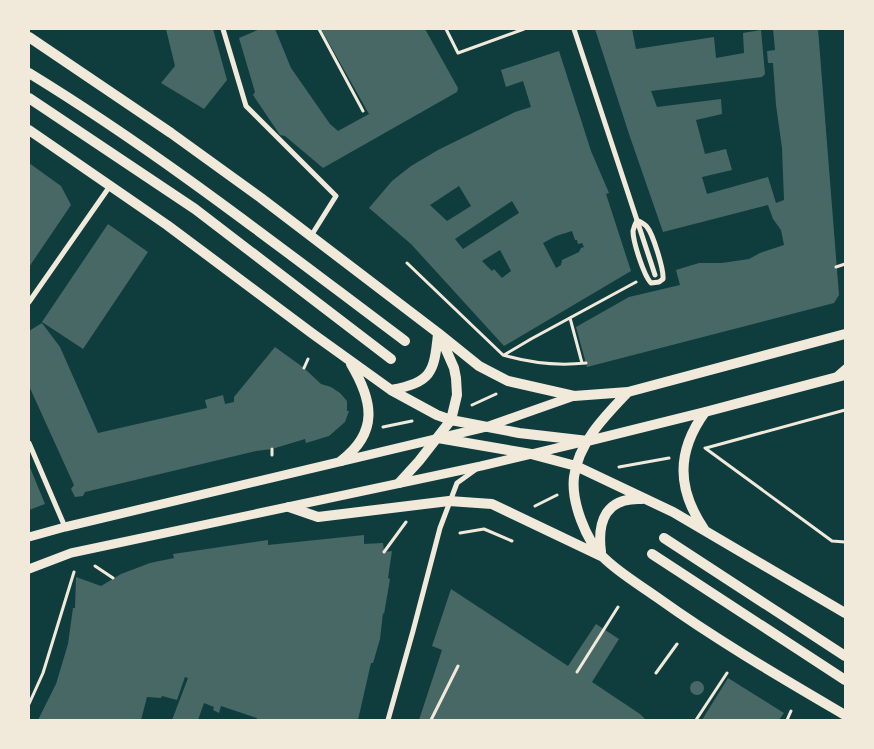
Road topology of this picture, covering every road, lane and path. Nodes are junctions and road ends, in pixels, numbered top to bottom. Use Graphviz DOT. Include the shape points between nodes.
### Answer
graph roads {
  1 [pos="223,29"];
  2 [pos="319,29"];
  3 [pos="446,29"];
  4 [pos="524,29"];
  5 [pos="574,29"];
  6 [pos="29,37"];
  7 [pos="29,73"];
  8 [pos="29,98"];
  9 [pos="363,111"];
  10 [pos="29,130"];
  11 [pos="110,186"];
  12 [pos="637,220"];
  13 [pos="311,236"];
  14 [pos="407,263"];
  15 [pos="845,264"];
  16 [pos="836,267"];
  17 [pos="655,275"];
  18 [pos="655,284"];
  19 [pos="29,302"];
  20 [pos="570,318"];
  21 [pos="438,333"];
  22 [pos="845,334"];
  23 [pos="404,341"];
  24 [pos="503,355"];
  25 [pos="308,359"];
  26 [pos="391,359"];
  27 [pos="349,361"];
  28 [pos="845,367"];
  29 [pos="304,368"];
  30 [pos="845,375"];
  31 [pos="833,378"];
  32 [pos="391,390"];
  33 [pos="499,392"];
  34 [pos="628,392"];
  35 [pos="574,396"];
  36 [pos="470,406"];
  37 [pos="845,410"];
  38 [pos="705,412"];
  39 [pos="452,420"];
  40 [pos="412,421"];
  41 [pos="386,426"];
  42 [pos="486,427"];
  43 [pos="438,438"];
  44 [pos="588,441"];
  45 [pos="29,443"];
  46 [pos="272,449"];
  47 [pos="531,454"];
  48 [pos="272,455"];
  49 [pos="672,457"];
  50 [pos="341,461"];
  51 [pos="482,466"];
  52 [pos="576,466"];
  53 [pos="611,469"];
  54 [pos="399,483"];
  55 [pos="557,495"];
  56 [pos="450,501"];
  57 [pos="648,501"];
  58 [pos="289,507"];
  59 [pos="530,509"];
  60 [pos="408,520"];
  61 [pos="65,527"];
  62 [pos="706,532"];
  63 [pos="460,533"];
  64 [pos="29,537"];
  65 [pos="664,538"];
  66 [pos="512,541"];
  67 [pos="845,542"];
  68 [pos="384,552"];
  69 [pos="652,554"];
  70 [pos="602,556"];
  71 [pos="95,566"];
  72 [pos="29,569"];
  73 [pos="74,572"];
  74 [pos="113,578"];
  75 [pos="618,607"];
  76 [pos="845,613"];
  77 [pos="677,644"];
  78 [pos="845,656"];
  79 [pos="458,666"];
  80 [pos="577,672"];
  81 [pos="656,673"];
  82 [pos="727,673"];
  83 [pos="845,680"];
  84 [pos="29,704"];
  85 [pos="791,712"];
  86 [pos="845,715"];
  87 [pos="782,716"];
  88 [pos="388,720"];
  89 [pos="431,720"];
  90 [pos="696,720"];
  91 [pos="787,720"];
  1 -- 13 [label="street" via="246,106 336,196"];
  2 -- 9 [label="path"];
  3 -- 4 [label="path" via="458,53"];
  5 -- 12 [label="street"];
  6 -- 13 [label="main road" via="171,133"];
  7 -- 23 [label="main road" via="211,196"];
  8 -- 26 [label="main road" via="195,209"];
  10 -- 11 [label="main road"];
  11 -- 19 [label="street"];
  11 -- 27 [label="main road"];
  12 -- 17 [label="street"];
  12 -- 18 [label="street" via="634,238 646,276"];
  12 -- 18 [label="street" via="650,232 662,269 663,279"];
  13 -- 21 [label="main road"];
  14 -- 24 [label="path"];
  15 -- 16 [label="path"];
  18 -- 20 [label="path" via="647,286 640,281"];
  20 -- 24 [label="path"];
  20 -- 24 [label="path" via="584,363 564,365 522,361"];
  21 -- 32 [label="main road" via="428,374 410,386"];
  21 -- 35 [label="main road" via="479,366 508,382"];
  21 -- 39 [label="main road" via="456,378 457,395"];
  22 -- 34 [label="main road"];
  25 -- 29 [label="path"];
  27 -- 32 [label="main road"];
  27 -- 50 [label="main road" via="361,381 369,413 362,440"];
  28 -- 31 [label="street"];
  30 -- 31 [label="main road"];
  31 -- 38 [label="main road"];
  32 -- 39 [label="main road"];
  33 -- 36 [label="path"];
  34 -- 35 [label="main road"];
  34 -- 44 [label="main road"];
  35 -- 42 [label="street"];
  37 -- 67 [label="path" via="705,448 832,541"];
  38 -- 44 [label="main road"];
  38 -- 62 [label="main road" via="689,438 684,478 688,500"];
  39 -- 42 [label="main road"];
  39 -- 43 [label="main road"];
  40 -- 41 [label="path"];
  42 -- 43 [label="street"];
  42 -- 44 [label="main road"];
  43 -- 47 [label="main road"];
  43 -- 50 [label="street"];
  43 -- 54 [label="main road"];
  44 -- 47 [label="street"];
  44 -- 52 [label="main road"];
  45 -- 61 [label="street"];
  46 -- 48 [label="path"];
  47 -- 51 [label="street"];
  47 -- 52 [label="main road"];
  49 -- 53 [label="path"];
  50 -- 61 [label="street"];
  51 -- 54 [label="street"];
  51 -- 56 [label="street" via="457,483"];
  52 -- 57 [label="main road"];
  52 -- 70 [label="main road" via="574,479 580,516"];
  54 -- 58 [label="street"];
  55 -- 59 [label="path"];
  56 -- 58 [label="main road" via="318,517"];
  56 -- 70 [label="main road" via="492,504"];
  56 -- 88 [label="street"];
  57 -- 62 [label="main road"];
  57 -- 70 [label="main road" via="631,499 610,509 600,527"];
  58 -- 72 [label="street" via="72,553"];
  60 -- 68 [label="path"];
  61 -- 64 [label="street"];
  62 -- 76 [label="main road"];
  63 -- 66 [label="path" via="484,529"];
  65 -- 78 [label="main road"];
  69 -- 83 [label="main road"];
  70 -- 86 [label="main road" via="680,614"];
  71 -- 74 [label="path"];
  73 -- 84 [label="path" via="43,673"];
  75 -- 80 [label="path"];
  77 -- 81 [label="path"];
  79 -- 89 [label="path"];
  82 -- 90 [label="path"];
  85 -- 91 [label="path"];
  87 -- 91 [label="path"];
}
